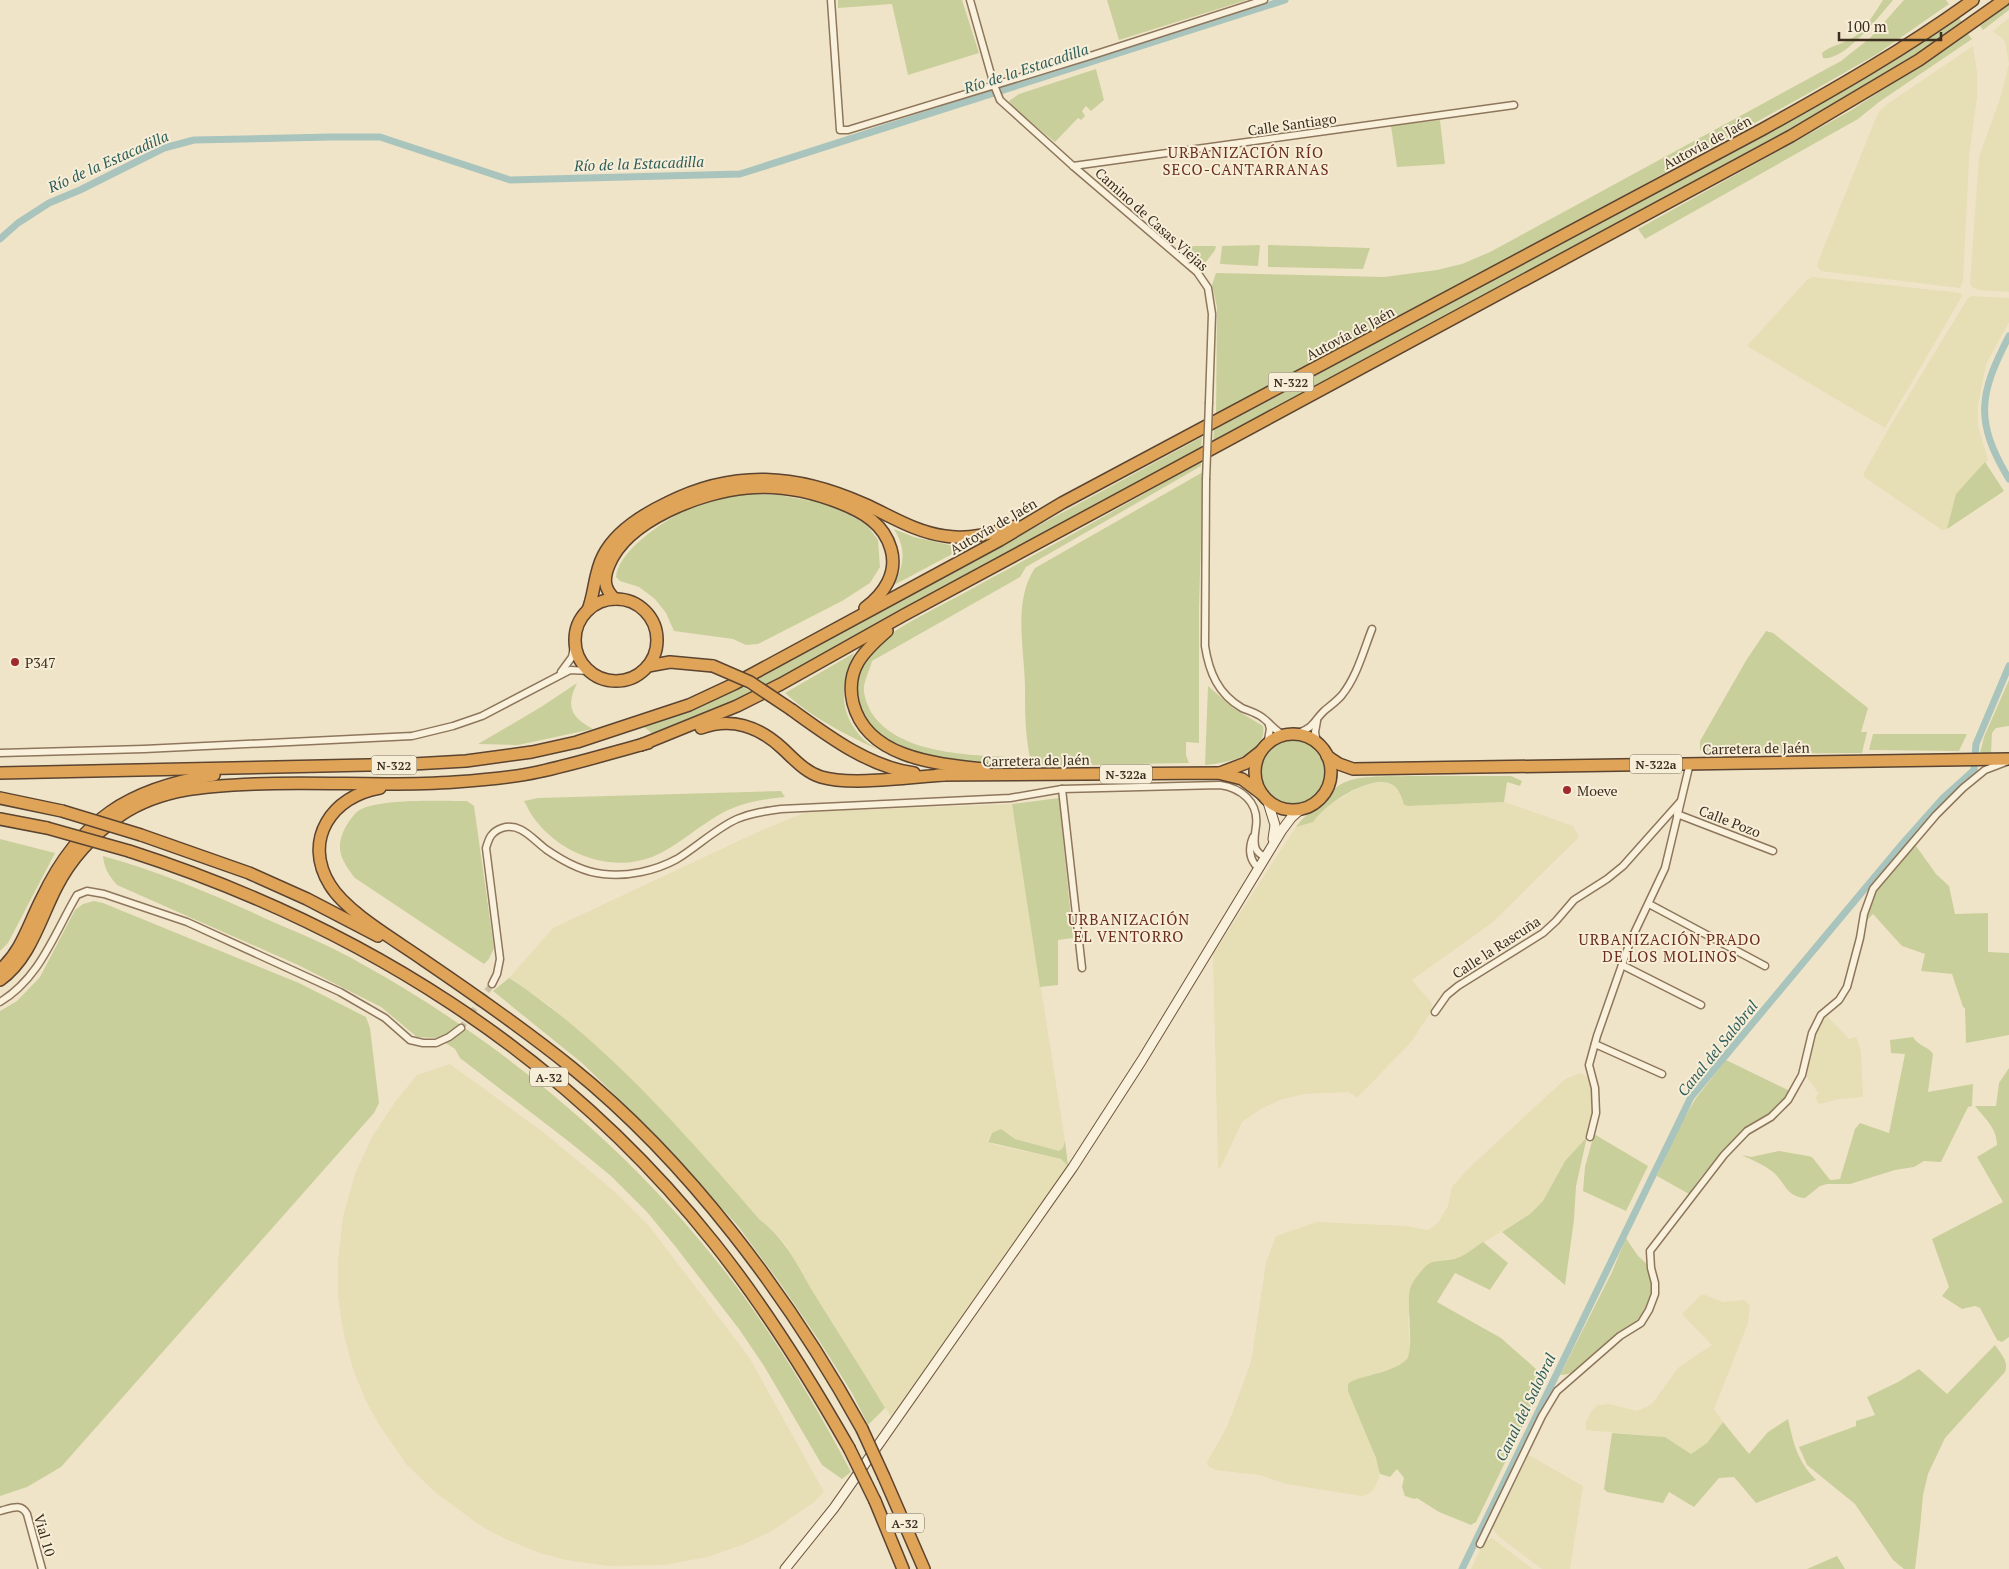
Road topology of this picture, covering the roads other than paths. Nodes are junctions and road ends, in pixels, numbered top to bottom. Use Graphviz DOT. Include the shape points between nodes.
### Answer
graph roads {
  1 [pos="831,0"];
  2 [pos="970,0"];
  3 [pos="1264,0"];
  4 [pos="1973,0"];
  5 [pos="2004,0"];
  6 [pos="994,85"];
  7 [pos="1514,105"];
  8 [pos="1073,166"];
  9 [pos="1062,504"];
  10 [pos="615,599"];
  11 [pos="588,610"];
  12 [pos="904,615"];
  13 [pos="1372,629"];
  14 [pos="822,637"];
  15 [pos="575,641"];
  16 [pos="656,648"];
  17 [pos="648,666"];
  18 [pos="713,666"];
  19 [pos="590,671"];
  20 [pos="558,675"];
  21 [pos="1317,720"];
  22 [pos="1268,724"];
  23 [pos="1290,735"];
  24 [pos="1317,743"];
  25 [pos="641,745"];
  26 [pos="1265,747"];
  27 [pos="0,753"];
  28 [pos="1328,756"];
  29 [pos="2009,759"];
  30 [pos="1690,764"];
  31 [pos="255,769"];
  32 [pos="1353,769"];
  33 [pos="0,773"];
  34 [pos="1035,774"];
  35 [pos="1218,774"];
  36 [pos="944,776"];
  37 [pos="414,783"];
  38 [pos="1062,789"];
  39 [pos="1325,793"];
  40 [pos="1265,796"];
  41 [pos="0,798"];
  42 [pos="1680,802"];
  43 [pos="1302,808"];
  44 [pos="1677,814"];
  45 [pos="0,819"];
  46 [pos="1256,829"];
  47 [pos="1271,847"];
  48 [pos="1773,851"];
  49 [pos="1265,857"];
  50 [pos="1258,868"];
  51 [pos="1649,904"];
  52 [pos="1622,965"];
  53 [pos="1765,966"];
  54 [pos="1082,968"];
  55 [pos="0,970"];
  56 [pos="0,980"];
  57 [pos="492,984"];
  58 [pos="463,987"];
  59 [pos="0,1002"];
  60 [pos="1701,1005"];
  61 [pos="1435,1012"];
  62 [pos="461,1028"];
  63 [pos="1594,1044"];
  64 [pos="1662,1074"];
  65 [pos="1590,1137"];
  66 [pos="0,1511"];
  67 [pos="1480,1544"];
  68 [pos="42,1569"];
  69 [pos="785,1569"];
  70 [pos="903,1569"];
  71 [pos="924,1569"];
  1 -- 6 [label="street" via="840,130"];
  2 -- 6 [label="street, Camino de Casas Viejas"];
  3 -- 6 [label="street"];
  4 -- 9 [label="highway, Autovía de Jaén / N-322" via="1912,42 1764,129"];
  5 -- 12 [label="highway, N-322" via="1919,60 1791,136"];
  6 -- 8 [label="street, Camino de Casas Viejas" via="1000,100"];
  7 -- 8 [label="street, Calle Santiago"];
  8 -- 22 [label="street, Camino de Casas Viejas, bridge" via="1198,272 1208,288 1212,314 1205,646 1209,667 1223,692 1234,703"];
  9 -- 11 [label="highway" via="994,533 946,536 925,532 842,494 797,481 754,478 717,484 660,506 620,534 600,563"];
  9 -- 14 [label="highway, Autovía de Jaén / N-322"];
  10 -- 11 [label="highway" via="601,602"];
  10 -- 14 [label="highway" via="607,590 605,580 613,557 640,529 662,515 726,491 797,489 864,514 881,528 888,538 892,554 891,575 880,595"];
  10 -- 16 [label="highway" via="633,603 648,614 656,630"];
  11 -- 15 [label="highway" via="578,624"];
  12 -- 25 [label="highway, N-322" via="782,684"];
  12 -- 34 [label="highway" via="859,659 852,678 855,710 869,733 895,750 928,760"];
  13 -- 21 [label="street" via="1348,686"];
  14 -- 31 [label="highway, Autovía de Jaén / N-322" via="689,705 596,737 532,752 466,761"];
  15 -- 19 [label="highway" via="579,657"];
  15 -- 20 [label="street" via="568,664"];
  16 -- 17 [label="highway"];
  16 -- 18 [label="highway" via="675,657"];
  17 -- 18 [label="highway" via="670,662"];
  17 -- 19 [label="highway" via="638,674 620,680 601,678"];
  18 -- 36 [label="highway, bridge" via="750,682 823,732 873,760 909,772"];
  19 -- 20 [label="street" via="570,670"];
  20 -- 27 [label="street" via="482,716 412,736"];
  21 -- 23 [label="street" via="1307,730"];
  21 -- 24 [label="street"];
  22 -- 23 [label="street, Camino de Casas Viejas"];
  22 -- 26 [label="street" via="1270,729"];
  23 -- 24 [label="highway, N-322a" via="1310,738"];
  23 -- 26 [label="highway, N-322a"];
  24 -- 28 [label="highway, N-322a"];
  25 -- 36 [label="highway" via="729,722 759,731 802,767 822,777 853,780"];
  25 -- 37 [label="highway, N-322" via="536,772 454,782"];
  26 -- 35 [label="highway, Carretera de Jaén / N-322a" via="1246,763"];
  26 -- 40 [label="highway" via="1256,764 1255,774 1257,785"];
  28 -- 32 [label="highway, Carretera de Jaén / N-322a"];
  28 -- 39 [label="highway" via="1331,773"];
  29 -- 30 [label="highway, Carretera de Jaén / N-322a"];
  29 -- 67 [label="street" via="1985,770 1963,788 1873,889 1847,987 1839,1000 1821,1015 1812,1033 1802,1075 1788,1100 1771,1117 1747,1131 1724,1155 1650,1251 1655,1294 1649,1310 1641,1323 1620,1336 1556,1391"];
  30 -- 32 [label="highway, Carretera de Jaén / N-322a"];
  30 -- 42 [label="street"];
  31 -- 33 [label="highway, N-322"];
  31 -- 55 [label="highway" via="164,786 126,801 88,829 52,875 17,951"];
  32 -- 39 [label="highway" via="1334,780"];
  34 -- 35 [label="highway, Carretera de Jaén / N-322a"];
  34 -- 36 [label="highway, Carretera de Jaén / N-322a"];
  35 -- 40 [label="highway, Carretera de Jaén / N-322a" via="1242,779"];
  37 -- 56 [label="highway" via="215,786 163,794 140,803 101,831 74,859 17,966"];
  37 -- 58 [label="highway" via="366,790 336,808 322,835 322,870 339,897 353,910"];
  38 -- 46 [label="street" via="1230,786 1251,801 1257,819"];
  38 -- 54 [label="street"];
  38 -- 57 [label="street" via="1010,798 759,812 717,830 676,859 628,875 602,874 578,868 518,828 505,827 490,836 486,848 500,959"];
  39 -- 43 [label="highway"];
  40 -- 43 [label="highway, N-322a" via="1284,808"];
  40 -- 47 [label="street" via="1275,825"];
  41 -- 58 [label="highway, bridge" via="62,811 249,873 383,938"];
  42 -- 44 [label="street"];
  42 -- 61 [label="street, Calle la Rascuña" via="1615,872 1574,900 1543,933 1452,990"];
  43 -- 47 [label="street"];
  44 -- 48 [label="street, Calle Pozo"];
  44 -- 51 [label="street" via="1665,868"];
  45 -- 70 [label="highway, A-32, bridge" via="47,828 129,851 218,882 342,938 434,991 521,1053 620,1140 713,1242 808,1377 875,1501"];
  46 -- 49 [label="street" via="1255,846"];
  46 -- 50 [label="street" via="1250,854"];
  47 -- 49 [label="street"];
  49 -- 50 [label="street"];
  50 -- 69 [label="street" via="1073,1168 834,1508"];
  51 -- 52 [label="street"];
  51 -- 53 [label="street"];
  52 -- 60 [label="street"];
  52 -- 63 [label="street"];
  58 -- 71 [label="highway, A-32, bridge" via="516,1023 624,1114 678,1169 748,1252 796,1319 862,1429"];
  59 -- 62 [label="street" via="34,973 77,895 87,891 187,922 304,975 378,1013 410,1040 436,1043"];
  63 -- 64 [label="street"];
  63 -- 65 [label="street" via="1589,1065 1595,1088 1596,1113"];
  66 -- 68 [label="street, Vial 10" via="24,1508"];
}
